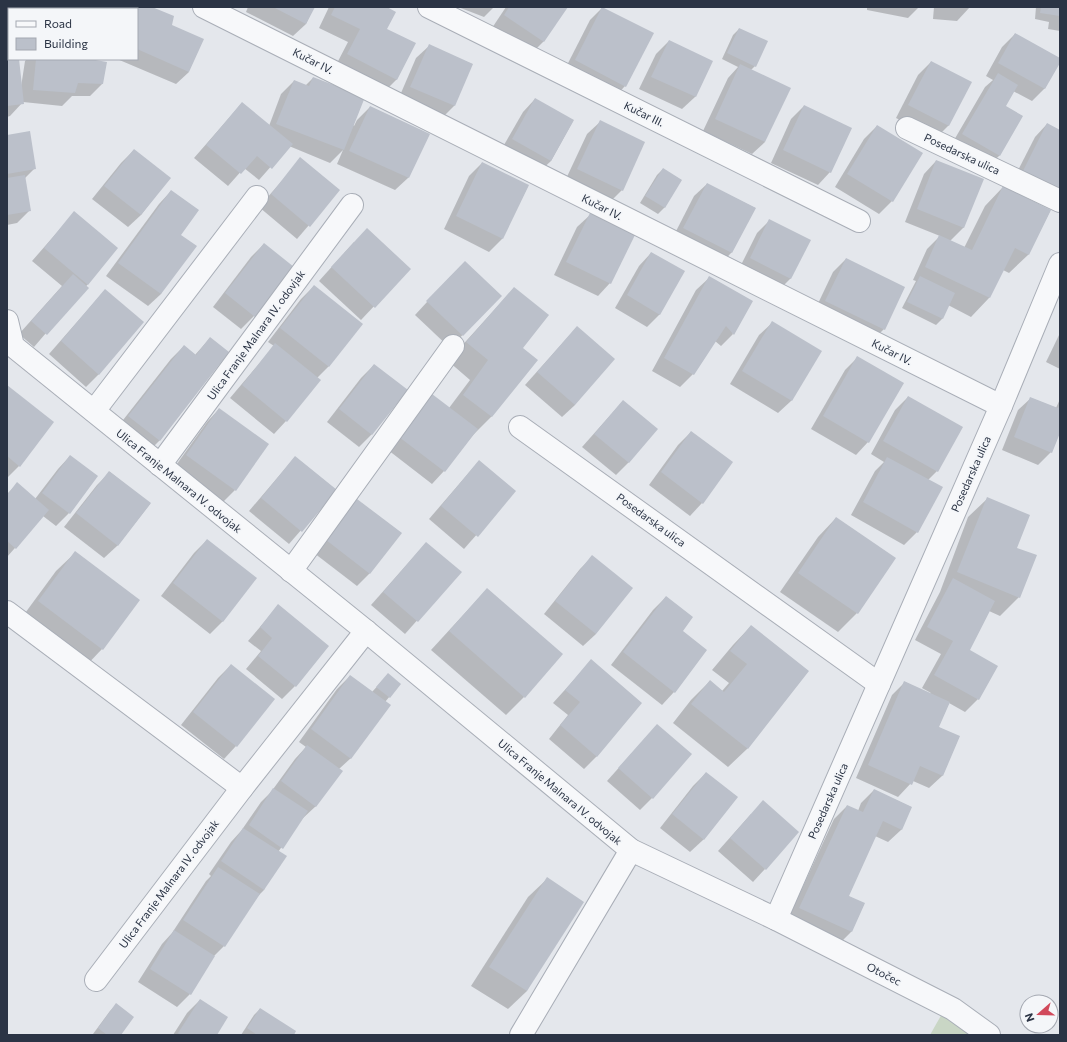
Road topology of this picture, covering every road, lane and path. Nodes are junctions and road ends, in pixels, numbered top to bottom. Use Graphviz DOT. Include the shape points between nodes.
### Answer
graph roads {
  1 [pos="204,7"];
  2 [pos="429,7"];
  3 [pos="907,128"];
  4 [pos="257,196"];
  5 [pos="1060,201"];
  6 [pos="352,205"];
  7 [pos="859,221"];
  8 [pos="1060,264"];
  9 [pos="7,321"];
  10 [pos="453,346"];
  11 [pos="1001,406"];
  12 [pos="94,412"];
  13 [pos="520,427"];
  14 [pos="160,465"];
  15 [pos="291,572"];
  16 [pos="7,612"];
  17 [pos="366,631"];
  18 [pos="879,684"];
  19 [pos="242,788"];
  20 [pos="631,850"];
  21 [pos="776,919"];
  22 [pos="96,980"];
  23 [pos="521,1035"];
  24 [pos="989,1035"];
  1 -- 11 [label="street, Kučar IV."];
  2 -- 7 [label="street, Kučar III."];
  3 -- 5 [label="street, Posedarska ulica"];
  4 -- 12 [label="street"];
  6 -- 14 [label="street, Ulica Franje Malnara IV. odovjak"];
  8 -- 11 [label="street, Posedarska ulica"];
  9 -- 12 [label="street, Ulica Franje Malnara IV. odvojak" via="13,346"];
  10 -- 15 [label="street"];
  11 -- 18 [label="street, Posedarska ulica"];
  12 -- 14 [label="street, Ulica Franje Malnara IV. odvojak"];
  13 -- 18 [label="street, Posedarska ulica"];
  14 -- 15 [label="street, Ulica Franje Malnara IV. odvojak"];
  15 -- 17 [label="street, Ulica Franje Malnara IV. odvojak"];
  16 -- 19 [label="street"];
  17 -- 19 [label="street, Ulica Franje Malnara IV. odvojak"];
  17 -- 20 [label="street, Ulica Franje Malnara IV. odvojak"];
  18 -- 21 [label="street, Posedarska ulica"];
  19 -- 22 [label="street, Ulica Franje Malnara IV. odvojak"];
  20 -- 21 [label="street, Ulica Franje Malnara IV. odvojak"];
  20 -- 23 [label="street"];
  21 -- 24 [label="street, Otočec" via="954,1009"];
}
